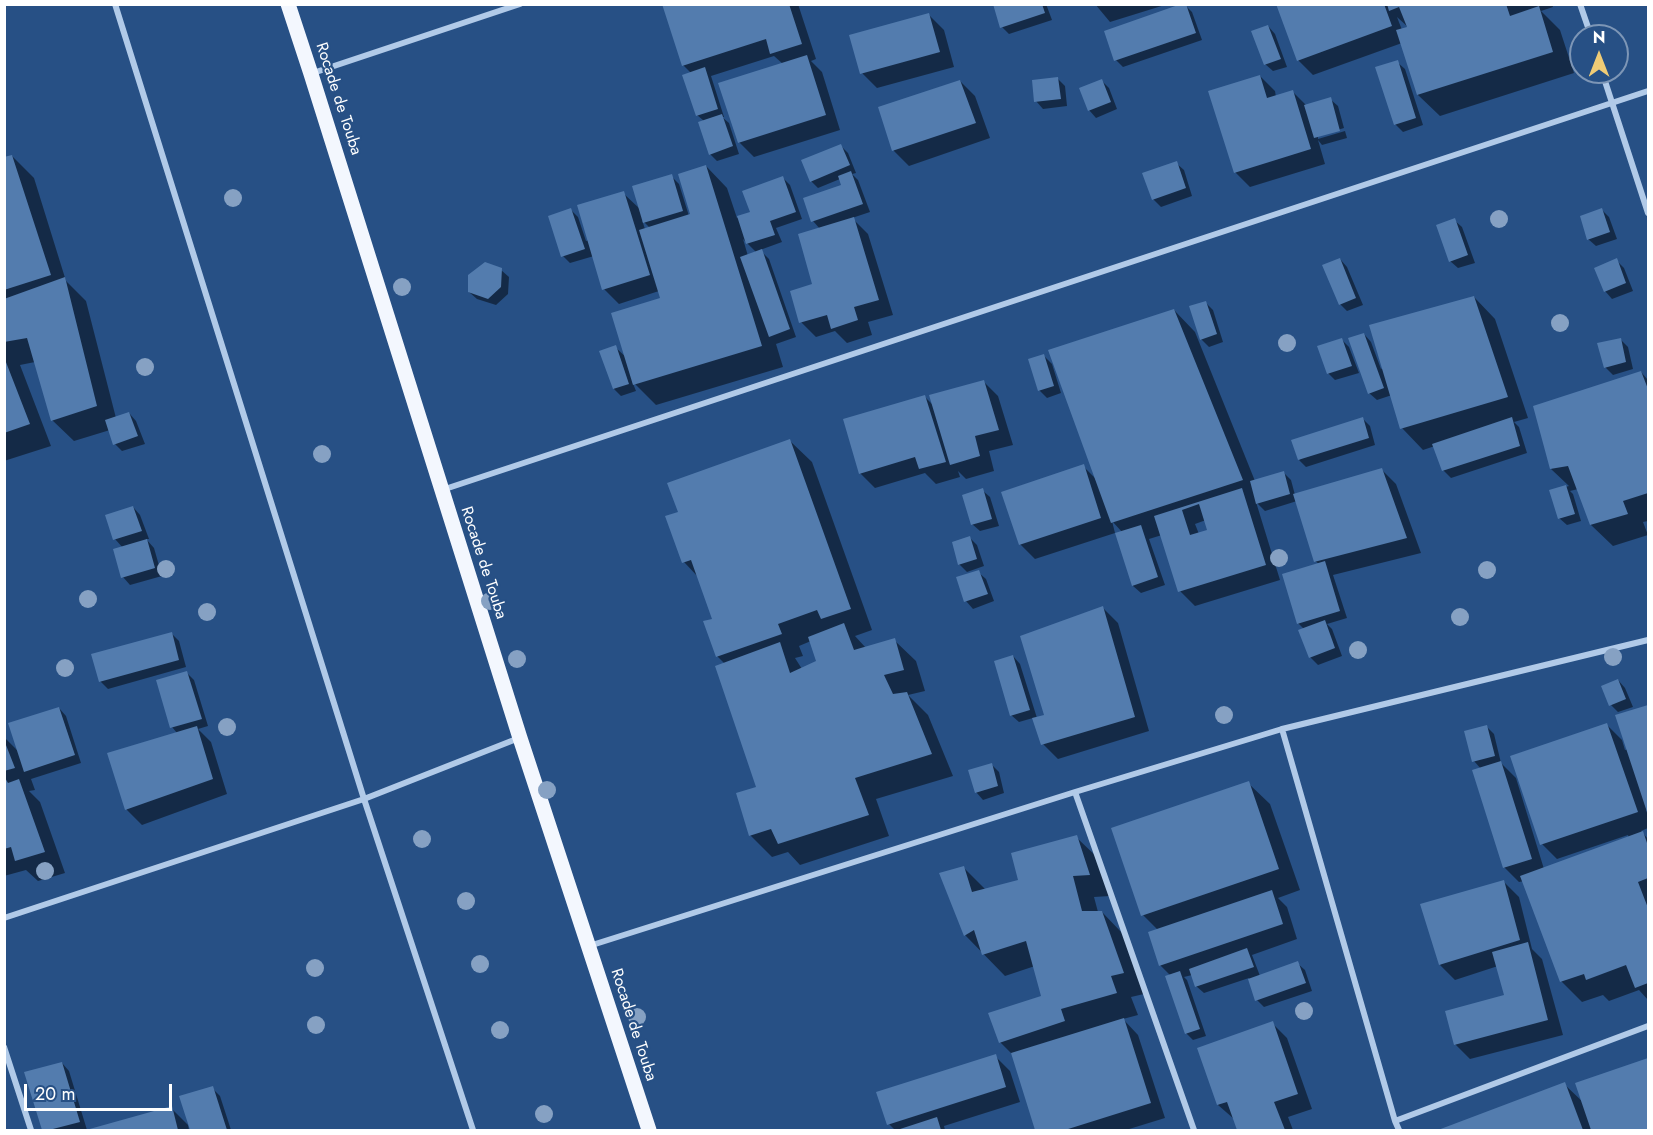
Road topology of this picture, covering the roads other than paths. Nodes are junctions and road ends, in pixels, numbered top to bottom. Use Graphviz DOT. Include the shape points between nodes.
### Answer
graph roads {
  1 [pos="115,4"];
  2 [pos="288,4"];
  3 [pos="520,4"];
  4 [pos="1580,4"];
  5 [pos="1587,24"];
  6 [pos="311,74"];
  7 [pos="1606,84"];
  8 [pos="1648,91"];
  9 [pos="1612,102"];
  10 [pos="1648,213"];
  11 [pos="441,490"];
  12 [pos="1648,640"];
  13 [pos="1282,729"];
  14 [pos="520,738"];
  15 [pos="1075,792"];
  16 [pos="364,799"];
  17 [pos="4,918"];
  18 [pos="589,946"];
  19 [pos="1648,1026"];
  20 [pos="4,1047"];
  21 [pos="1395,1121"];
  22 [pos="31,1131"];
  23 [pos="473,1131"];
  24 [pos="649,1131"];
  25 [pos="1194,1131"];
  26 [pos="1399,1131"];
  1 -- 16 [label="street"];
  2 -- 6 [label="main road, Rocade de Touba"];
  3 -- 6 [label="street"];
  4 -- 5 [label="street"];
  6 -- 11 [label="main road, Rocade de Touba"];
  7 -- 9 [label="street"];
  8 -- 9 [label="street"];
  9 -- 10 [label="street"];
  9 -- 11 [label="street"];
  11 -- 14 [label="main road, Rocade de Touba"];
  12 -- 13 [label="street"];
  13 -- 15 [label="street"];
  13 -- 21 [label="street"];
  14 -- 16 [label="street"];
  14 -- 18 [label="main road, Rocade de Touba"];
  15 -- 18 [label="street"];
  15 -- 25 [label="street"];
  16 -- 17 [label="street"];
  16 -- 23 [label="street"];
  18 -- 24 [label="main road, Rocade de Touba"];
  19 -- 21 [label="street"];
  20 -- 22 [label="street"];
  21 -- 26 [label="street"];
}
